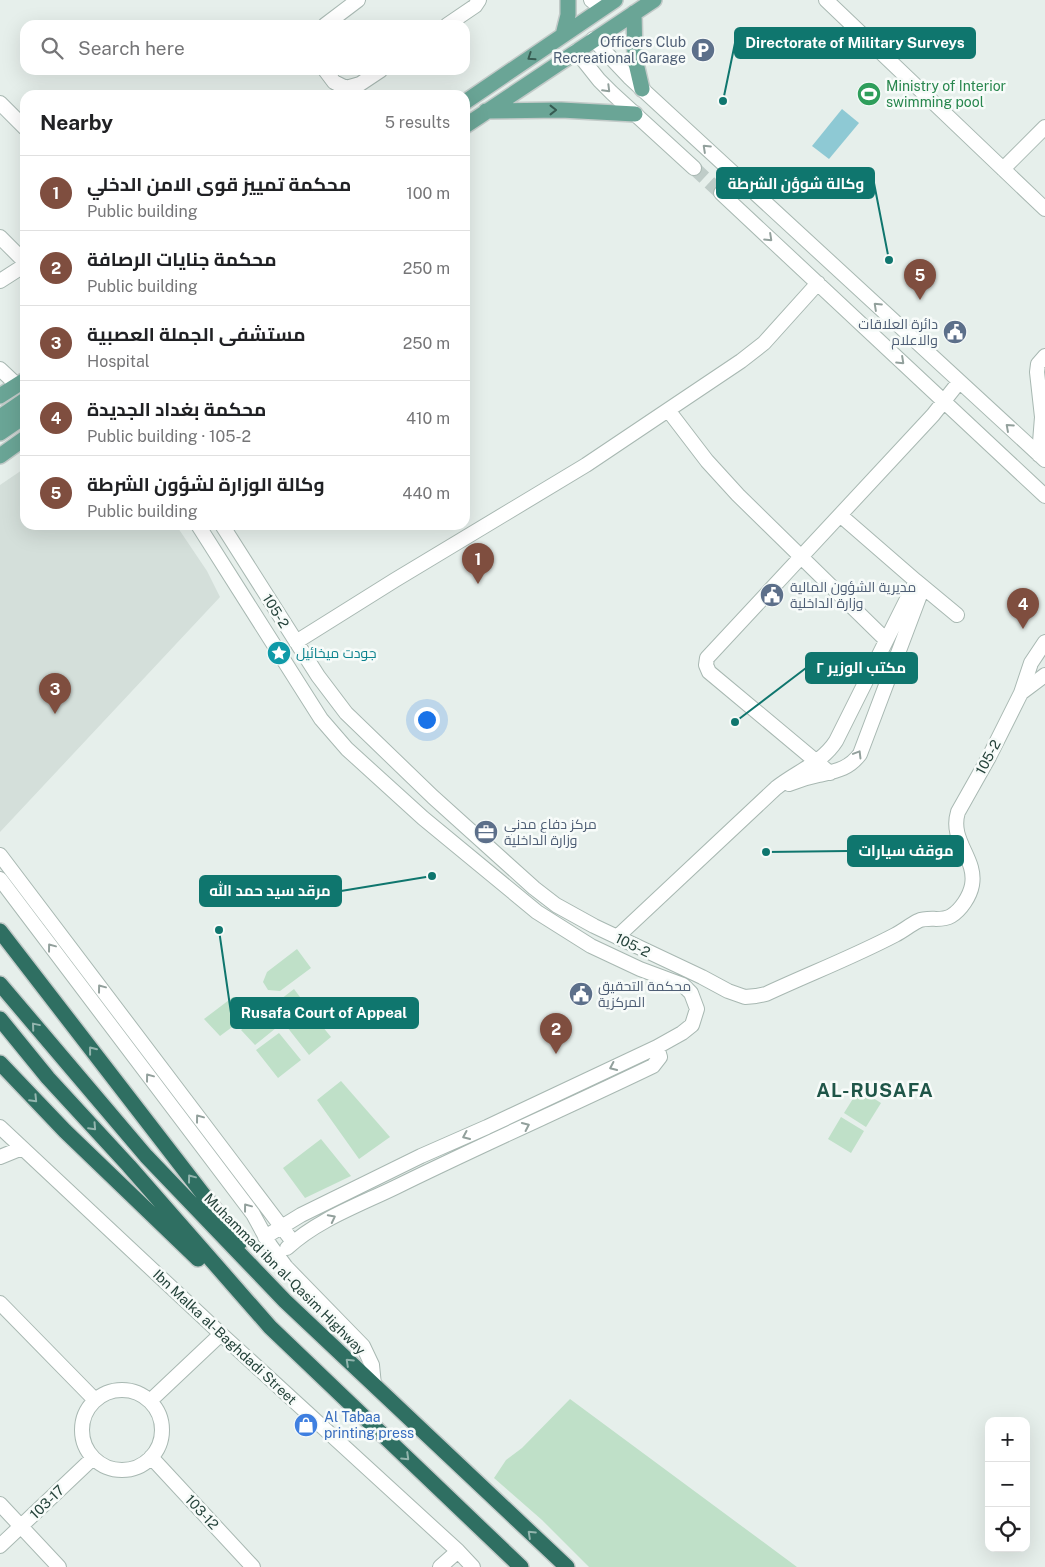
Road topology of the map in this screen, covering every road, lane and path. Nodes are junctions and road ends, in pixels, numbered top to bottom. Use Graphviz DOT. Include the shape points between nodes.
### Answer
graph roads {
  1 [pos="358,0"];
  2 [pos="480,0"];
  3 [pos="568,0"];
  4 [pos="615,0"];
  5 [pos="654,0"];
  6 [pos="826,0"];
  7 [pos="597,4"];
  8 [pos="634,13"];
  9 [pos="332,20"];
  10 [pos="454,20"];
  11 [pos="562,35"];
  12 [pos="593,39"];
  13 [pos="576,51"];
  14 [pos="329,75"];
  15 [pos="374,75"];
  16 [pos="642,89"];
  17 [pos="470,99"];
  18 [pos="0,103"];
  19 [pos="486,111"];
  20 [pos="635,114"];
  21 [pos="470,122"];
  22 [pos="20,123"];
  23 [pos="1045,128"];
  24 [pos="694,168"];
  25 [pos="1003,169"];
  26 [pos="721,193"];
  27 [pos="768,205"];
  28 [pos="1045,209"];
  29 [pos="752,222"];
  30 [pos="0,237"];
  31 [pos="20,259"];
  32 [pos="20,267"];
  33 [pos="0,280"];
  34 [pos="818,283"];
  35 [pos="1045,356"];
  36 [pos="0,369"];
  37 [pos="20,382"];
  38 [pos="959,382"];
  39 [pos="20,384"];
  40 [pos="0,396"];
  41 [pos="944,401"];
  42 [pos="20,403"];
  43 [pos="668,410"];
  44 [pos="0,417"];
  45 [pos="20,419"];
  46 [pos="0,433"];
  47 [pos="20,442"];
  48 [pos="0,456"];
  49 [pos="1042,458"];
  50 [pos="1045,496"];
  51 [pos="840,516"];
  52 [pos="201,530"];
  53 [pos="225,530"];
  54 [pos="801,557"];
  55 [pos="919,584"];
  56 [pos="957,615"];
  57 [pos="886,640"];
  58 [pos="296,642"];
  59 [pos="1045,642"];
  60 [pos="1041,658"];
  61 [pos="1045,674"];
  62 [pos="1021,693"];
  63 [pos="817,761"];
  64 [pos="830,773"];
  65 [pos="768,795"];
  66 [pos="0,855"];
  67 [pos="0,879"];
  68 [pos="0,931"];
  69 [pos="617,937"];
  70 [pos="0,984"];
  71 [pos="0,1020"];
  72 [pos="657,1047"];
  73 [pos="0,1063"];
  74 [pos="0,1127"];
  75 [pos="487,1127"];
  76 [pos="494,1141"];
  77 [pos="22,1148"];
  78 [pos="0,1158"];
  79 [pos="301,1215"];
  80 [pos="281,1226"];
  81 [pos="310,1230"];
  82 [pos="265,1237"];
  83 [pos="293,1242"];
  84 [pos="278,1256"];
  85 [pos="284,1301"];
  86 [pos="0,1303"];
  87 [pos="270,1327"];
  88 [pos="221,1334"];
  89 [pos="374,1385"];
  90 [pos="95,1400"];
  91 [pos="150,1401"];
  92 [pos="151,1457"];
  93 [pos="93,1458"];
  94 [pos="0,1504"];
  95 [pos="21,1527"];
  96 [pos="0,1546"];
  97 [pos="458,1551"];
  98 [pos="59,1567"];
  99 [pos="253,1567"];
  100 [pos="440,1567"];
  101 [pos="473,1567"];
  102 [pos="521,1567"];
  103 [pos="566,1567"];
  1 -- 9 [label="street"];
  2 -- 10 [label="street"];
  3 -- 11 [label="main road" via="568,15"];
  4 -- 7 [label="main road"];
  5 -- 8 [label="main road"];
  6 -- 25 [label="street"];
  7 -- 11 [label="main road"];
  8 -- 12 [label="main road"];
  8 -- 16 [label="main road" via="635,59"];
  11 -- 17 [label="main road, one-way"];
  12 -- 13 [label="main road"];
  12 -- 16 [label="street"];
  13 -- 19 [label="main road"];
  13 -- 20 [label="street, one-way" via="599,80"];
  14 -- 15 [label="street" via="334,82 346,88"];
  27 -- 16 [label="street, one-way"];
  18 -- 22 [label="street"];
  19 -- 20 [label="main road, one-way" via="561,110"];
  19 -- 21 [label="main road"];
  20 -- 24 [label="street"];
  23 -- 25 [label="street"];
  25 -- 28 [label="street"];
  26 -- 29 [label="street"];
  27 -- 29 [label="street"];
  38 -- 27 [label="street, one-way"];
  29 -- 34 [label="street, one-way"];
  30 -- 31 [label="street"];
  32 -- 33 [label="street"];
  34 -- 41 [label="street, one-way"];
  34 -- 43 [label="street" via="757,349"];
  35 -- 49 [label="street" via="1038,364 1037,372"];
  36 -- 37 [label="street"];
  38 -- 41 [label="street"];
  49 -- 38 [label="street, one-way"];
  39 -- 40 [label="main road"];
  41 -- 50 [label="street"];
  41 -- 51 [label="street"];
  42 -- 44 [label="main road"];
  43 -- 54 [label="street" via="717,473"];
  43 -- 58 [label="street" via="570,475"];
  45 -- 46 [label="main road"];
  47 -- 48 [label="main road"];
  51 -- 54 [label="street"];
  51 -- 55 [label="street"];
  52 -- 72 [label="street" via="321,720 347,749 423,818 537,912 591,946 683,985 691,993 697,1009 692,1025"];
  53 -- 58 [label="street, 105-2"];
  54 -- 57 [label="street"];
  54 -- 63 [label="street" via="709,654 706,665 712,674"];
  55 -- 56 [label="street"];
  55 -- 57 [label="street"];
  64 -- 55 [label="street, one-way" via="847,767 860,754"];
  57 -- 63 [label="street" via="836,741"];
  58 -- 69 [label="street, 105-2" via="346,713 440,803 545,897"];
  59 -- 60 [label="street, 105-2"];
  60 -- 62 [label="street, 105-2" via="1027,673"];
  61 -- 62 [label="street, 105-2"];
  62 -- 69 [label="street, 105-2" via="958,812 956,832 972,875 970,892 953,915 918,921 771,992 751,997 733,994"];
  63 -- 64 [label="street"];
  63 -- 65 [label="street"];
  64 -- 65 [label="street" via="798,781"];
  65 -- 69 [label="street"];
  80 -- 66 [label="street, one-way"];
  82 -- 67 [label="street, one-way" via="253,1214"];
  85 -- 68 [label="highway, one-way"];
  85 -- 70 [label="highway, Muhammad ibn al-Qasim Highway, one-way" via="146,1156"];
  71 -- 87 [label="highway, one-way"];
  72 -- 75 [label="street, one-way"];
  76 -- 72 [label="street, one-way" via="653,1066 660,1057"];
  73 -- 87 [label="highway, one-way" via="65,1131"];
  74 -- 77 [label="street, Ibn Malka al-Baghdadi Street"];
  75 -- 76 [label="street"];
  75 -- 79 [label="street, one-way"];
  81 -- 76 [label="street, one-way"];
  77 -- 78 [label="street"];
  77 -- 88 [label="street, Ibn Malka al-Baghdadi Street"];
  79 -- 80 [label="street"];
  79 -- 81 [label="street"];
  80 -- 82 [label="street"];
  80 -- 83 [label="street"];
  81 -- 83 [label="street"];
  82 -- 84 [label="street"];
  83 -- 84 [label="street"];
  84 -- 89 [label="street" via="363,1346 372,1365"];
  89 -- 85 [label="highway, Muhammad ibn al-Qasim Highway, one-way"];
  86 -- 90 [label="street"];
  87 -- 102 [label="highway, one-way"];
  88 -- 91 [label="street"];
  88 -- 97 [label="street, Ibn Malka al-Baghdadi Street"];
  103 -- 89 [label="highway, Muhammad ibn al-Qasim Highway, one-way"];
  90 -- 91 [label="street" via="108,1392 122,1389 137,1392"];
  90 -- 93 [label="street" via="85,1413 81,1429 84,1445"];
  91 -- 92 [label="street" via="159,1414 162,1429 159,1444"];
  92 -- 93 [label="street" via="138,1466 122,1470 107,1467"];
  92 -- 99 [label="street, 103-12"];
  93 -- 95 [label="street, 103-17"];
  94 -- 95 [label="street"];
  95 -- 96 [label="street, 103-17"];
  95 -- 98 [label="street"];
  97 -- 100 [label="street"];
  97 -- 101 [label="street, Ibn Malka al-Baghdadi Street"];
}
